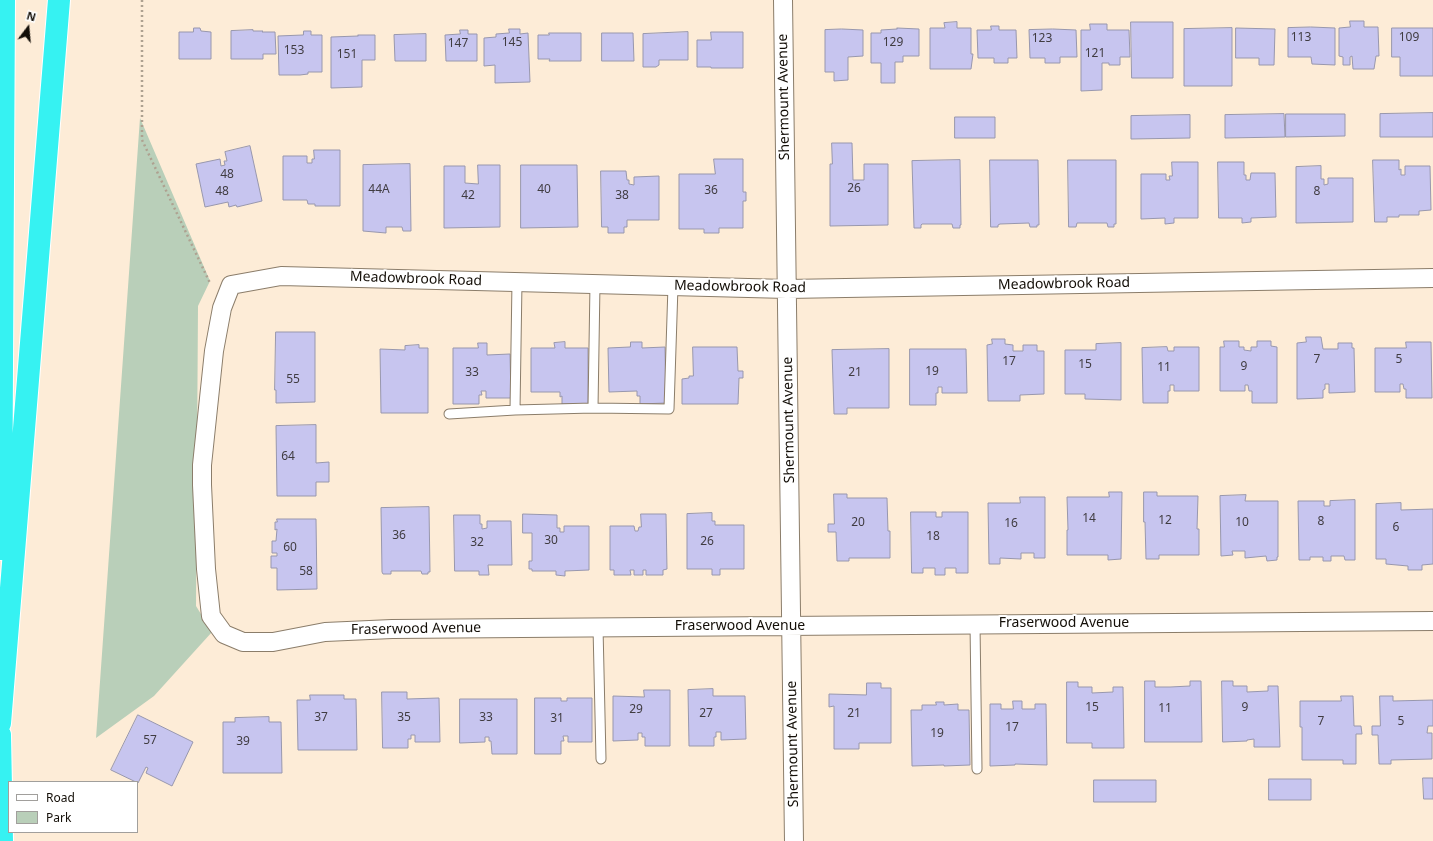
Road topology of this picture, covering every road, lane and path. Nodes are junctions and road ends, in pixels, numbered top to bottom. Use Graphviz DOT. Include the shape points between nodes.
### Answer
graph roads {
  1 [pos="4,0"];
  2 [pos="59,0"];
  3 [pos="142,0"];
  4 [pos="783,0"];
  5 [pos="1433,278"];
  6 [pos="517,282"];
  7 [pos="595,284"];
  8 [pos="673,286"];
  9 [pos="787,289"];
  10 [pos="222,308"];
  11 [pos="593,408"];
  12 [pos="515,410"];
  13 [pos="449,414"];
  14 [pos="202,465"];
  15 [pos="1433,620"];
  16 [pos="975,624"];
  17 [pos="792,625"];
  18 [pos="598,627"];
  19 [pos="0,692"];
  20 [pos="0,723"];
  21 [pos="0,735"];
  22 [pos="601,759"];
  23 [pos="977,769"];
  24 [pos="2,841"];
  25 [pos="794,841"];
  1 -- 19 [label="highway"];
  2 -- 20 [label="highway"];
  3 -- 10 [label="path" via="142,140"];
  4 -- 9 [label="street, Shermount Avenue"];
  5 -- 9 [label="street, Meadowbrook Road"];
  6 -- 7 [label="street, Meadowbrook Road"];
  6 -- 10 [label="street, Meadowbrook Road" via="281,276 231,285"];
  6 -- 12 [label="lane"];
  7 -- 8 [label="street, Meadowbrook Road"];
  7 -- 11 [label="lane"];
  8 -- 9 [label="street, Meadowbrook Road"];
  8 -- 11 [label="lane" via="669,409"];
  9 -- 17 [label="street, Shermount Avenue"];
  10 -- 14 [label="street, Meadowbrook Road" via="214,351"];
  11 -- 12 [label="lane"];
  12 -- 13 [label="lane"];
  14 -- 18 [label="street, Fraserwood Avenue" via="206,569 211,616 224,634 243,642 273,642 325,632 384,629"];
  15 -- 16 [label="street, Fraserwood Avenue"];
  16 -- 17 [label="street, Fraserwood Avenue"];
  16 -- 23 [label="lane"];
  17 -- 18 [label="street, Fraserwood Avenue"];
  17 -- 25 [label="street, Shermount Avenue"];
  18 -- 22 [label="lane"];
  21 -- 24 [label="highway"];
}
